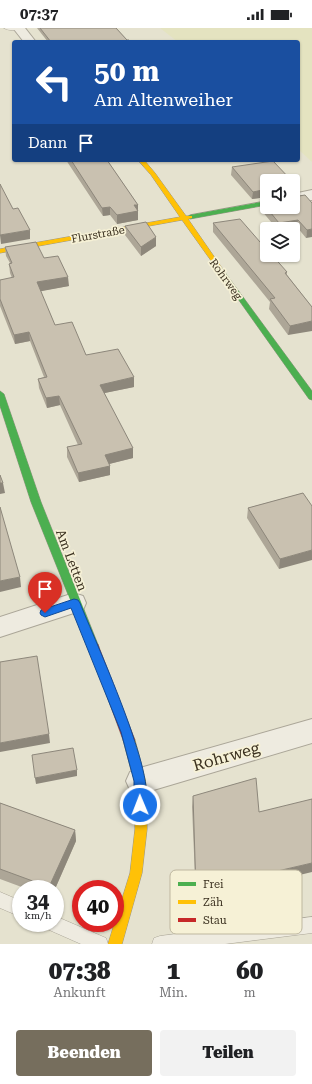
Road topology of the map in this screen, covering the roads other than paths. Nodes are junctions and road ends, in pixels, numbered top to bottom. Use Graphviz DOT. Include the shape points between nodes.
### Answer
graph roads {
  1 [pos="6,28"];
  2 [pos="19,28"];
  3 [pos="28,40"];
  4 [pos="143,162"];
  5 [pos="312,195"];
  6 [pos="300,198"];
  7 [pos="260,204"];
  8 [pos="183,219"];
  9 [pos="0,251"];
  10 [pos="0,394"];
  11 [pos="312,397"];
  12 [pos="74,603"];
  13 [pos="0,627"];
  14 [pos="312,731"];
  15 [pos="140,781"];
  16 [pos="0,900"];
  17 [pos="12,905"];
  18 [pos="312,925"];
  19 [pos="302,926"];
  20 [pos="64,928"];
  21 [pos="240,934"];
  22 [pos="100,944"];
  23 [pos="116,944"];
  24 [pos="160,944"];
  1 -- 2 [label="lane"];
  2 -- 3 [label="street"];
  4 -- 8 [label="street, Rohrweg"];
  5 -- 6 [label="street"];
  7 -- 8 [label="street, Flurstraße"];
  8 -- 9 [label="street, Flurstraße"];
  8 -- 11 [label="street, Rohrweg"];
  10 -- 12 [label="street, Am Letten" via="36,502"];
  12 -- 13 [label="street"];
  12 -- 15 [label="street, Am Letten" via="126,732"];
  14 -- 15 [label="street, Rohrweg"];
  15 -- 23 [label="street, Am Letten" via="141,829 136,873"];
  16 -- 17 [label="lane"];
  18 -- 19 [label="lane"];
  20 -- 22 [label="lane"];
  21 -- 24 [label="lane"];
}
